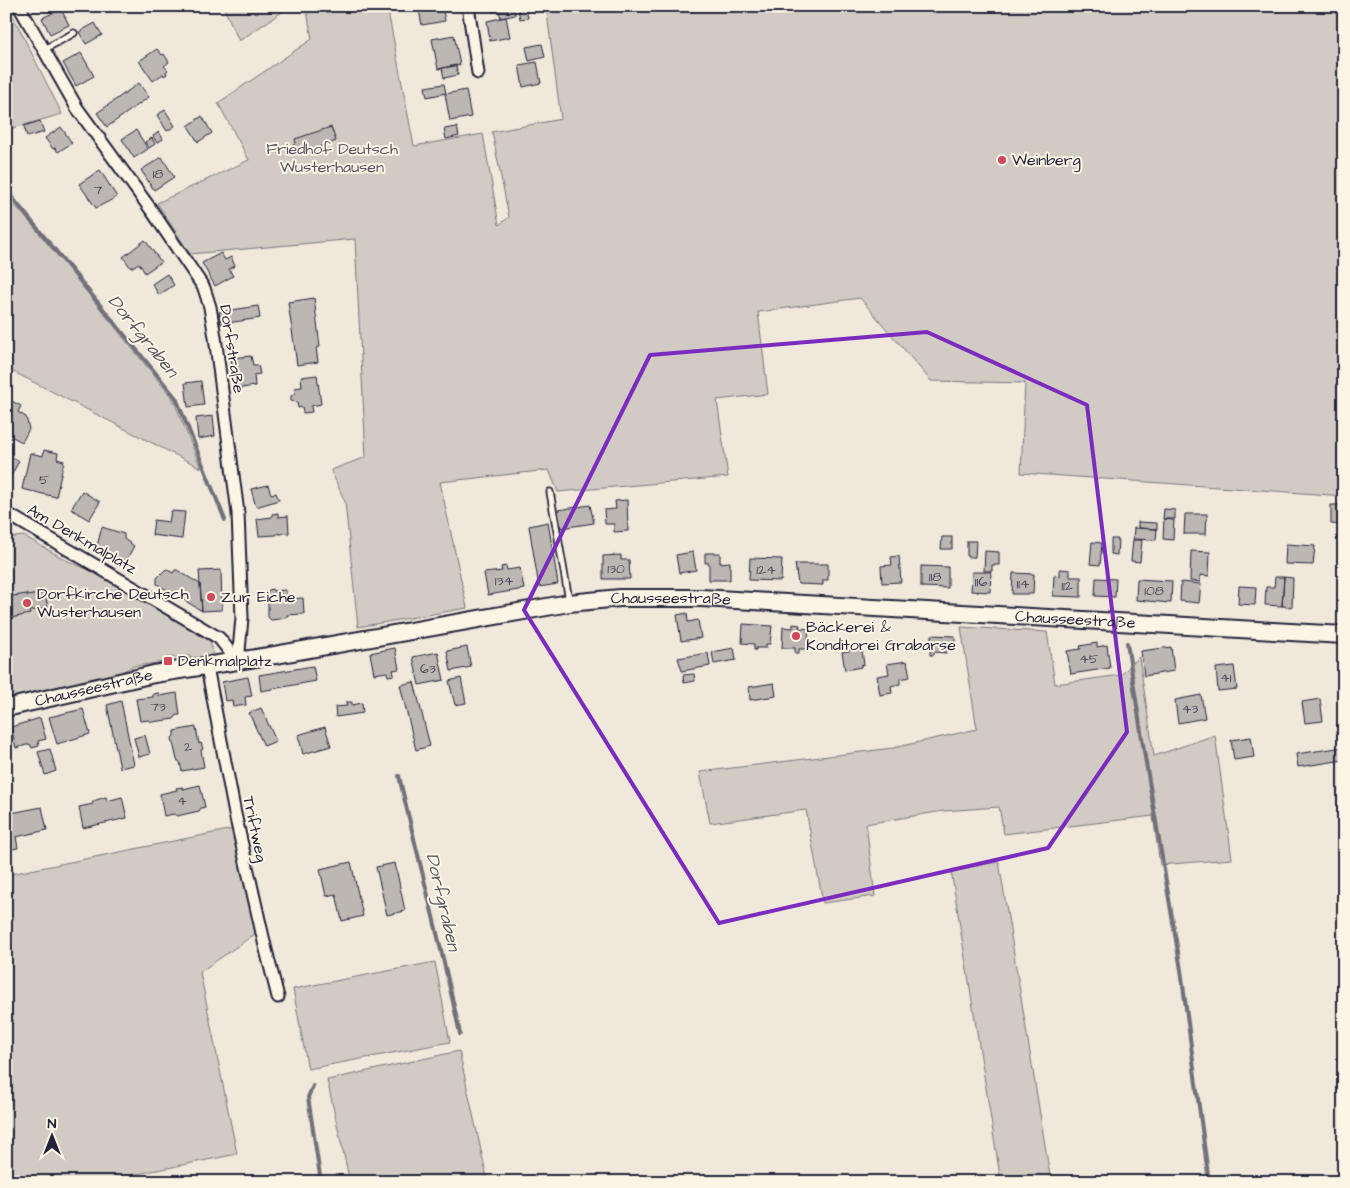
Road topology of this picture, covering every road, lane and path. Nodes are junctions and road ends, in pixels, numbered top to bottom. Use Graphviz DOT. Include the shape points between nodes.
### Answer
graph roads {
  1 [pos="19,6"];
  2 [pos="468,6"];
  3 [pos="74,33"];
  4 [pos="44,50"];
  5 [pos="478,72"];
  6 [pos="550,492"];
  7 [pos="6,514"];
  8 [pos="569,603"];
  9 [pos="1344,635"];
  10 [pos="238,662"];
  11 [pos="207,667"];
  12 [pos="6,708"];
  13 [pos="278,997"];
  1 -- 4 [label="street, Dorfstraße"];
  2 -- 5 [label="street"];
  3 -- 4 [label="lane"];
  4 -- 10 [label="street, Dorfstraße" via="77,108 204,288 210,307 238,513 242,618"];
  6 -- 8 [label="lane"];
  7 -- 10 [label="street, Am Denkmalplatz" via="219,638"];
  8 -- 9 [label="main road, Chausseestraße" via="620,598 701,598"];
  8 -- 10 [label="main road, Chausseestraße"];
  10 -- 11 [label="main road, Chausseestraße"];
  11 -- 12 [label="main road, Chausseestraße" via="154,674"];
  11 -- 13 [label="street, Triftweg" via="237,824"];
}
